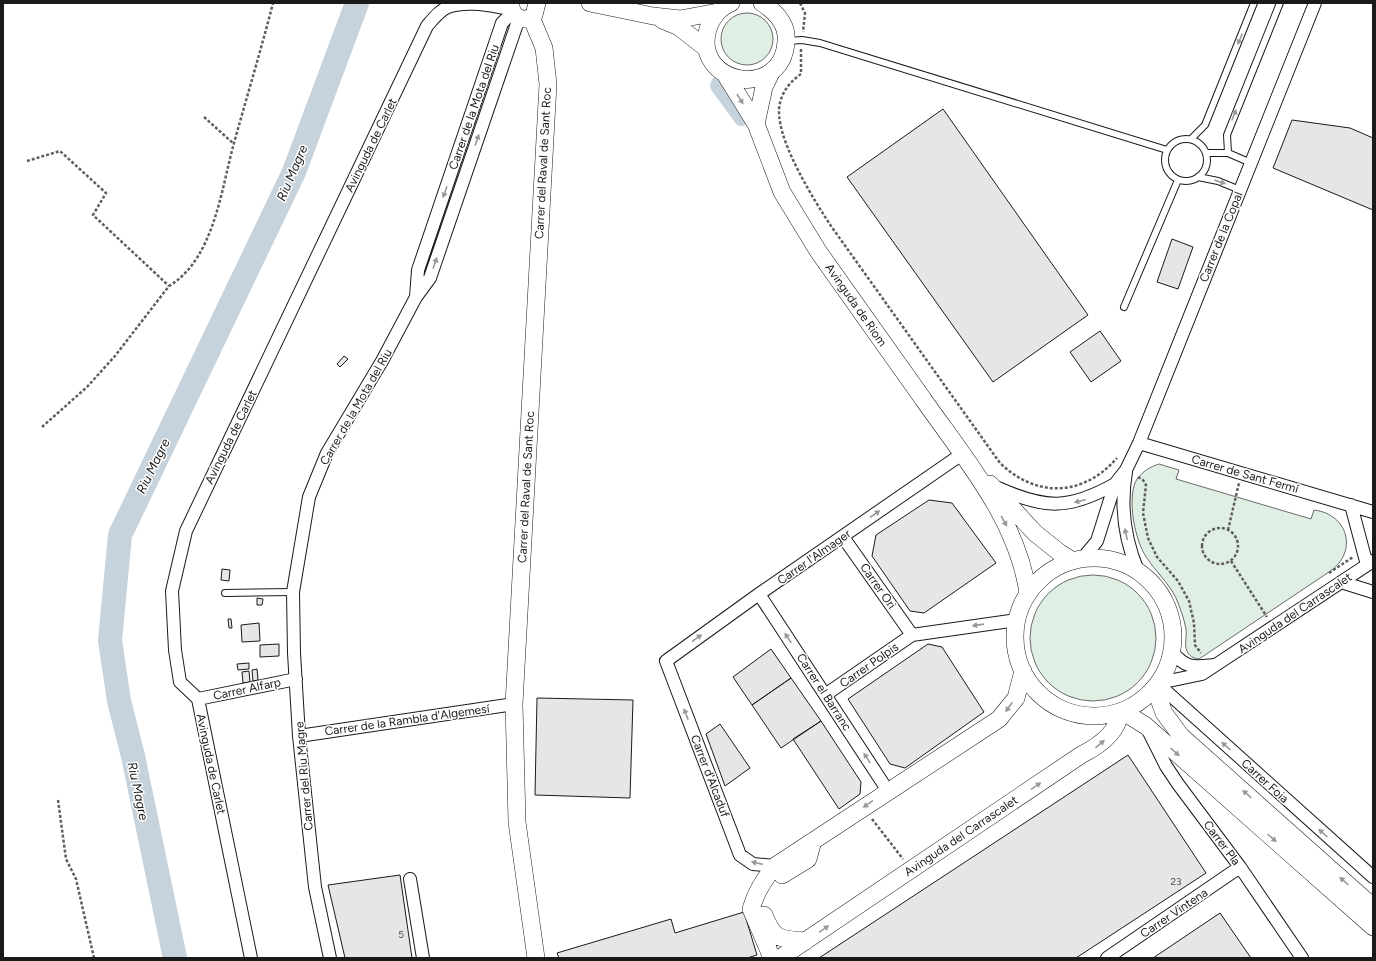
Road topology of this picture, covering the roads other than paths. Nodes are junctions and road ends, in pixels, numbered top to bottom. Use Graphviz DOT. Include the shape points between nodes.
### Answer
graph roads {
  1 [pos="590,3"];
  2 [pos="1254,3"];
  3 [pos="1280,3"];
  4 [pos="1315,3"];
  5 [pos="768,5"];
  6 [pos="724,7"];
  7 [pos="520,10"];
  8 [pos="653,16"];
  9 [pos="794,40"];
  10 [pos="707,49"];
  11 [pos="772,71"];
  12 [pos="725,74"];
  13 [pos="756,124"];
  14 [pos="1191,139"];
  15 [pos="1167,150"];
  16 [pos="1206,153"];
  17 [pos="1228,153"];
  18 [pos="1251,163"];
  19 [pos="1198,177"];
  20 [pos="1178,180"];
  21 [pos="1240,190"];
  22 [pos="1124,307"];
  23 [pos="1139,443"];
  24 [pos="962,454"];
  25 [pos="1126,470"];
  26 [pos="977,475"];
  27 [pos="1116,484"];
  28 [pos="995,487"];
  29 [pos="1351,505"];
  30 [pos="1373,512"];
  31 [pos="843,537"];
  32 [pos="1077,560"];
  33 [pos="1370,563"];
  34 [pos="1138,571"];
  35 [pos="1341,582"];
  36 [pos="293,592"];
  37 [pos="1373,592"];
  38 [pos="225,593"];
  39 [pos="759,594"];
  40 [pos="1028,594"];
  41 [pos="1017,620"];
  42 [pos="912,635"];
  43 [pos="1172,652"];
  44 [pos="666,661"];
  45 [pos="1217,665"];
  46 [pos="1023,671"];
  47 [pos="296,679"];
  48 [pos="1157,685"];
  49 [pos="825,695"];
  50 [pos="198,699"];
  51 [pos="514,704"];
  52 [pos="1121,711"];
  53 [pos="1146,726"];
  54 [pos="1114,728"];
  55 [pos="299,736"];
  56 [pos="888,791"];
  57 [pos="813,841"];
  58 [pos="775,866"];
  59 [pos="1240,867"];
  60 [pos="1373,877"];
  61 [pos="410,879"];
  62 [pos="1373,907"];
  63 [pos="1373,927"];
  64 [pos="806,941"];
  65 [pos="251,958"];
  66 [pos="330,958"];
  67 [pos="423,958"];
  68 [pos="536,958"];
  69 [pos="772,958"];
  70 [pos="780,958"];
  71 [pos="1107,958"];
  72 [pos="1302,958"];
  1 -- 8 [label="street"];
  2 -- 14 [label="lane, one-way" via="1206,125"];
  17 -- 3 [label="lane, one-way" via="1227,134"];
  4 -- 18 [label="street, Carrer de la Copal"];
  5 -- 9 [label="street"];
  6 -- 8 [label="street" via="680,19"];
  6 -- 10 [label="street" via="710,23 706,36"];
  7 -- 36 [label="street, Carrer de la Mota del Riu" via="502,23 418,270 416,297 382,361 327,453 309,496"];
  7 -- 50 [label="street, Avinguda de Carlet" via="473,4 457,5 447,7 428,26 186,531 172,591 175,650 180,682"];
  7 -- 51 [label="street, Carrer del Raval de Sant Roc" via="544,48 548,84"];
  8 -- 10 [label="street" via="679,27"];
  9 -- 11 [label="street"];
  9 -- 15 [label="lane" via="820,43"];
  10 -- 12 [label="street, Avinguda de Riom" via="717,68"];
  11 -- 12 [label="street" via="749,80"];
  11 -- 13 [label="street" via="764,87"];
  12 -- 13 [label="street, Avinguda de Riom, one-way"];
  13 -- 24 [label="street, Avinguda de Riom" via="782,192 799,222"];
  14 -- 15 [label="lane" via="1177,141"];
  14 -- 16 [label="lane"];
  15 -- 20 [label="lane" via="1165,157 1168,170"];
  16 -- 17 [label="lane"];
  16 -- 19 [label="lane" via="1206,166"];
  17 -- 18 [label="lane"];
  18 -- 21 [label="street, Carrer de la Copal"];
  19 -- 20 [label="lane" via="1192,180"];
  19 -- 21 [label="lane, one-way" via="1218,181"];
  20 -- 22 [label="lane"];
  21 -- 23 [label="street, Carrer de la Copal"];
  23 -- 25 [label="street, Carrer de la Copal"];
  23 -- 29 [label="street, Carrer de Sant Fermí"];
  24 -- 26 [label="street, Avinguda de Riom"];
  31 -- 24 [label="street, Carrer l'Almager, one-way"];
  25 -- 27 [label="street, Carrer de la Copal"];
  34 -- 25 [label="street, Carrer de la Copal, one-way" via="1128,544 1124,522 1123,487"];
  26 -- 28 [label="street, Avinguda de Riom"];
  26 -- 40 [label="street, Avinguda de Riom, one-way" via="1015,542"];
  27 -- 28 [label="street, Carrer de la Copal, one-way" via="1087,499 1061,504 1034,502"];
  27 -- 32 [label="street, Carrer de la Copal" via="1097,541"];
  28 -- 32 [label="street, Avinguda de Riom" via="1035,533 1060,553"];
  29 -- 30 [label="street, Carrer de Sant Fermí"];
  29 -- 33 [label="street" via="1363,551"];
  31 -- 39 [label="street, Carrer l'Almager"];
  31 -- 42 [label="street, Carrer Ori"];
  32 -- 34 [label="street" via="1111,560"];
  32 -- 40 [label="street" via="1047,573"];
  33 -- 35 [label="street, Avinguda del Carrascalet"];
  34 -- 43 [label="street" via="1160,593 1167,607 1174,636"];
  35 -- 37 [label="street"];
  35 -- 45 [label="street, Avinguda del Carrascalet"];
  36 -- 38 [label="lane"];
  36 -- 47 [label="street, Carrer del Riu Magre"];
  44 -- 39 [label="street, Carrer l'Almager, one-way"];
  49 -- 39 [label="street, Carrer el Barranc, one-way"];
  40 -- 41 [label="street"];
  41 -- 42 [label="street, one-way"];
  41 -- 46 [label="street" via="1016,646"];
  42 -- 49 [label="street, Carrer Polpis"];
  43 -- 45 [label="street, Avinguda del Carrascalet" via="1182,663 1191,667"];
  43 -- 48 [label="street" via="1167,668"];
  58 -- 44 [label="street, Carrer d'Alcaduf, one-way" via="753,864 740,855"];
  45 -- 48 [label="street, Avinguda del Carrascalet" via="1202,674"];
  46 -- 52 [label="street" via="1040,694 1064,710 1092,716"];
  46 -- 56 [label="street, one-way" via="1016,698 999,719"];
  47 -- 50 [label="street, Carrer Alfarp"];
  47 -- 55 [label="street, Carrer del Riu Magre"];
  48 -- 52 [label="street" via="1140,701"];
  60 -- 48 [label="street, Carrer Foia, one-way"];
  62 -- 48 [label="street, one-way" via="1181,736 1164,713"];
  56 -- 49 [label="street, Carrer el Barranc, one-way"];
  50 -- 65 [label="street, Avinguda de Carlet"];
  51 -- 55 [label="street, Carrer de la Rambla d'Algemesí"];
  51 -- 68 [label="street, Carrer del Raval de Sant Roc" via="517,822"];
  52 -- 53 [label="street"];
  52 -- 54 [label="street, Avinguda del Carrascalet"];
  53 -- 54 [label="street" via="1129,722"];
  53 -- 59 [label="street, Carrer Pla" via="1166,766"];
  53 -- 63 [label="street, one-way"];
  64 -- 54 [label="street, Avinguda del Carrascalet, one-way" via="1095,748"];
  55 -- 66 [label="street, Carrer del Riu Magre" via="315,887"];
  56 -- 57 [label="street, one-way"];
  57 -- 58 [label="street"];
  57 -- 64 [label="street" via="808,859 774,880 762,911 771,932 782,938"];
  58 -- 69 [label="street" via="764,879 751,909"];
  59 -- 71 [label="street, Carrer Vintena"];
  59 -- 72 [label="street, Carrer Pla"];
  61 -- 67 [label="street"];
  64 -- 70 [label="street, Avinguda del Carrascalet"];
}
